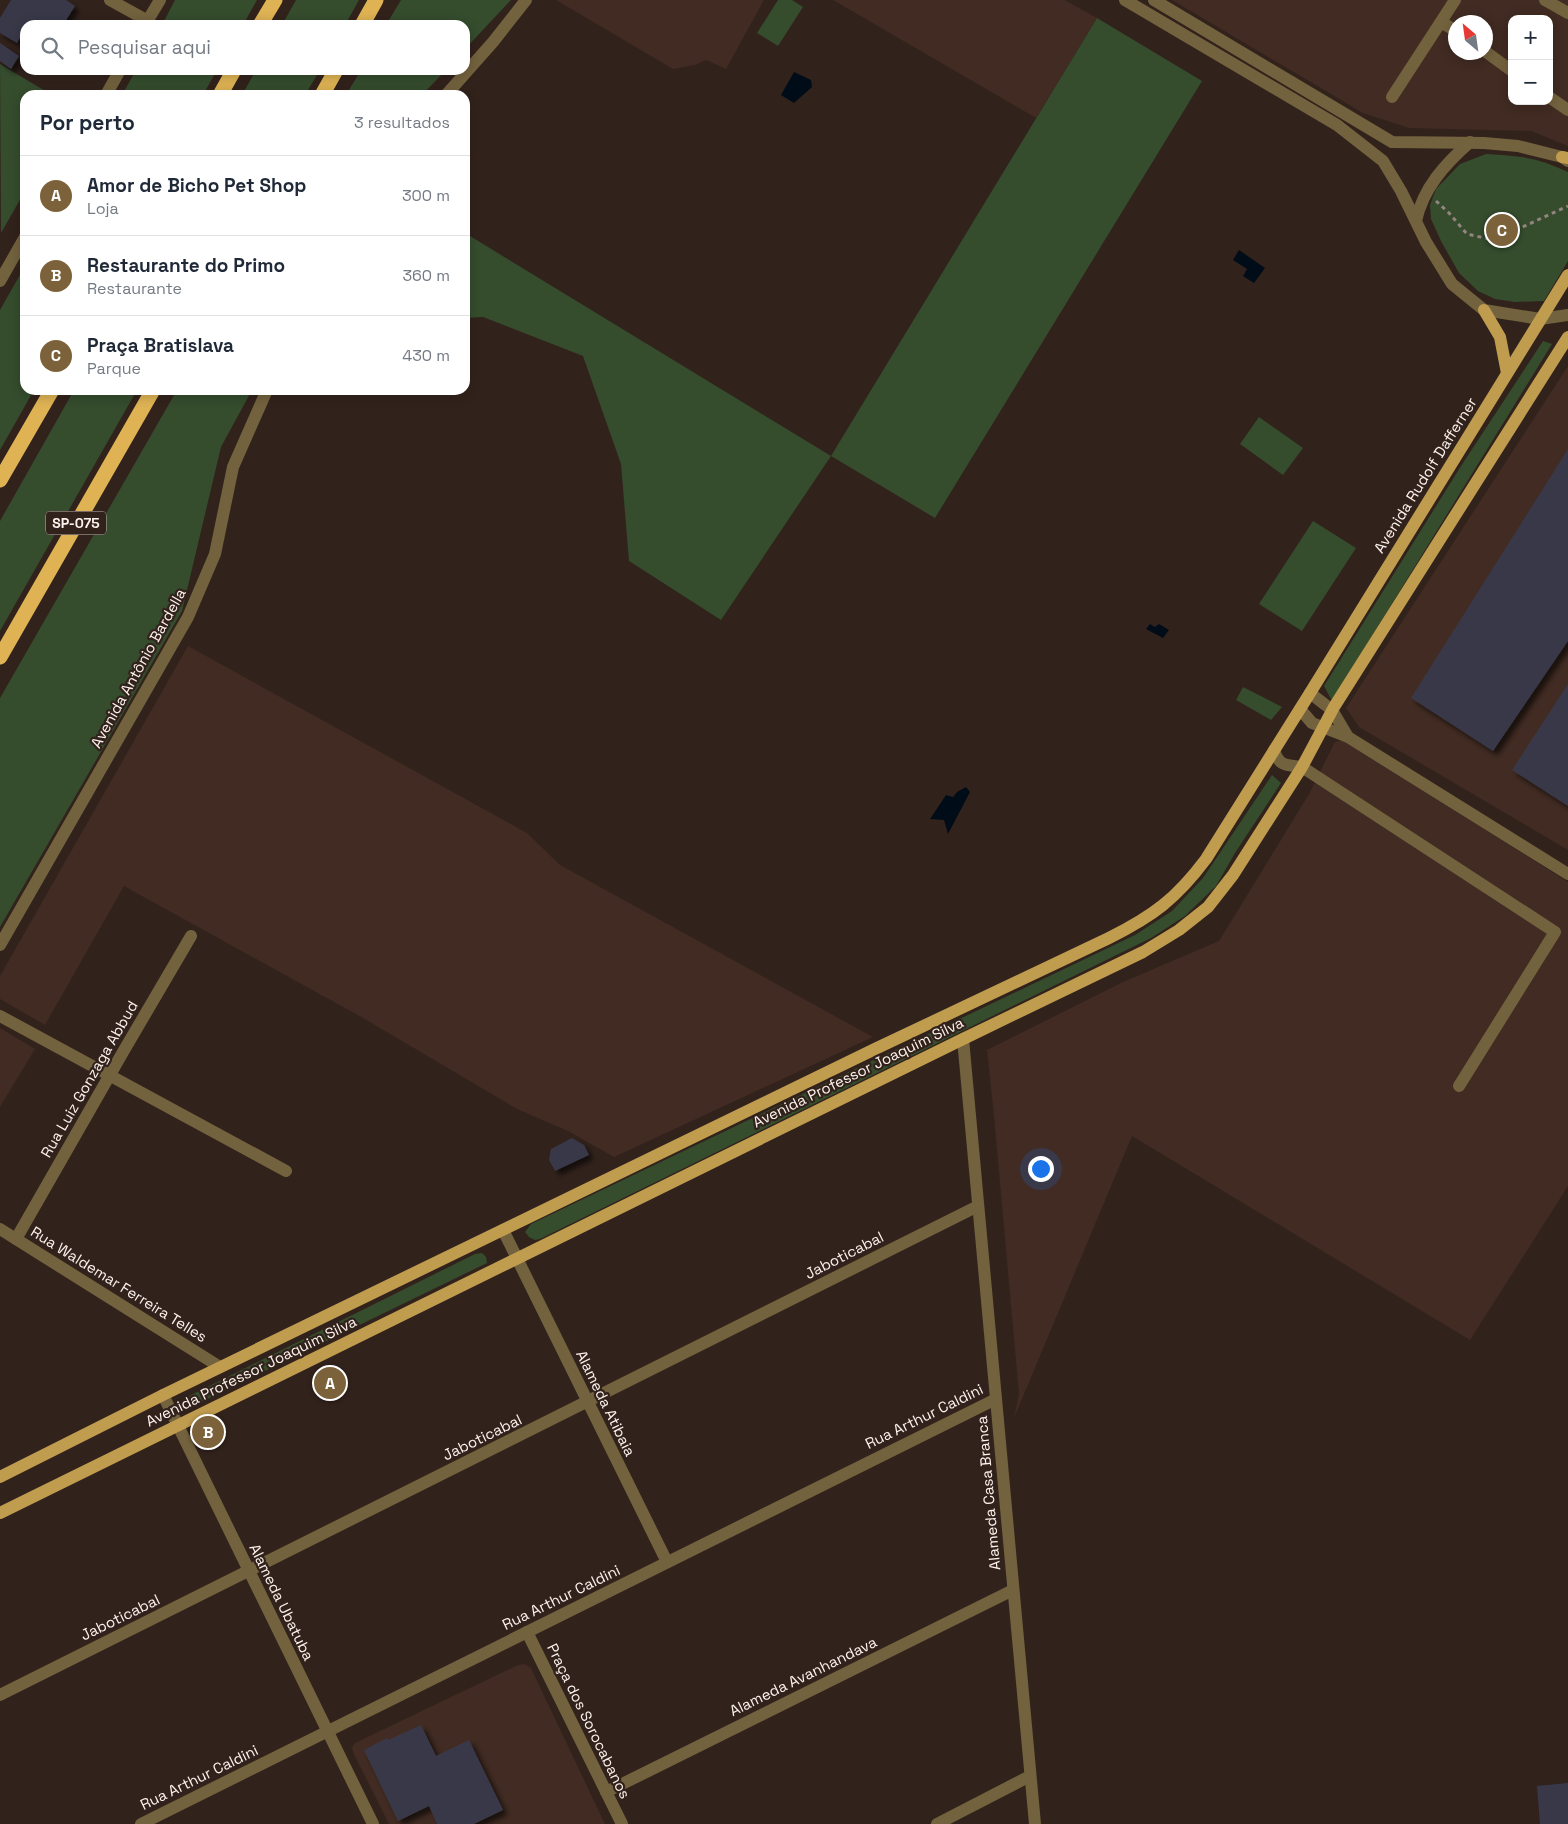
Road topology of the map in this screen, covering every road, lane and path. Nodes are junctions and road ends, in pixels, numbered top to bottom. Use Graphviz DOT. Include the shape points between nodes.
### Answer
graph roads {
  1 [pos="110,0"];
  2 [pos="160,0"];
  3 [pos="275,0"];
  4 [pos="376,0"];
  5 [pos="526,0"];
  6 [pos="1125,0"];
  7 [pos="1154,0"];
  8 [pos="1455,0"];
  9 [pos="1546,0"];
  10 [pos="1568,13"];
  11 [pos="142,20"];
  12 [pos="149,20"];
  13 [pos="263,20"];
  14 [pos="365,20"];
  15 [pos="1441,22"];
  16 [pos="1448,26"];
  17 [pos="1493,57"];
  18 [pos="470,68"];
  19 [pos="1508,68"];
  20 [pos="117,75"];
  21 [pos="231,75"];
  22 [pos="333,75"];
  23 [pos="464,75"];
  24 [pos="109,90"];
  25 [pos="223,90"];
  26 [pos="325,90"];
  27 [pos="450,90"];
  28 [pos="1392,97"];
  29 [pos="1553,100"];
  30 [pos="1568,110"];
  31 [pos="1470,142"];
  32 [pos="1566,159"];
  33 [pos="1426,192"];
  34 [pos="1568,206"];
  35 [pos="1416,221"];
  36 [pos="20,246"];
  37 [pos="1568,275"];
  38 [pos="0,281"];
  39 [pos="1484,310"];
  40 [pos="1568,315"];
  41 [pos="1540,319"];
  42 [pos="1568,337"];
  43 [pos="1507,373"];
  44 [pos="49,395"];
  45 [pos="150,395"];
  46 [pos="266,395"];
  47 [pos="0,480"];
  48 [pos="0,657"];
  49 [pos="1310,693"];
  50 [pos="1300,709"];
  51 [pos="1332,710"];
  52 [pos="1322,728"];
  53 [pos="1348,736"];
  54 [pos="1274,750"];
  55 [pos="1302,767"];
  56 [pos="1568,874"];
  57 [pos="1189,882"];
  58 [pos="191,936"];
  59 [pos="0,945"];
  60 [pos="0,1016"];
  61 [pos="963,1039"];
  62 [pos="109,1075"];
  63 [pos="1459,1086"];
  64 [pos="286,1171"];
  65 [pos="978,1206"];
  66 [pos="0,1229"];
  67 [pos="502,1230"];
  68 [pos="16,1239"];
  69 [pos="516,1258"];
  70 [pos="220,1367"];
  71 [pos="163,1394"];
  72 [pos="996,1399"];
  73 [pos="588,1402"];
  74 [pos="177,1425"];
  75 [pos="0,1477"];
  76 [pos="0,1513"];
  77 [pos="667,1562"];
  78 [pos="249,1571"];
  79 [pos="1013,1590"];
  80 [pos="527,1632"];
  81 [pos="0,1695"];
  82 [pos="328,1731"];
  83 [pos="1030,1776"];
  84 [pos="606,1792"];
  85 [pos="141,1824"];
  86 [pos="373,1824"];
  87 [pos="622,1824"];
  88 [pos="937,1824"];
  89 [pos="1035,1824"];
  1 -- 11 [label="street"];
  2 -- 12 [label="street"];
  3 -- 13 [label="highway"];
  4 -- 14 [label="highway"];
  5 -- 18 [label="street"];
  6 -- 35 [label="street" via="1336,125 1383,161"];
  7 -- 31 [label="street" via="1392,142"];
  8 -- 15 [label="street"];
  9 -- 10 [label="street"];
  15 -- 16 [label="street"];
  15 -- 28 [label="street"];
  17 -- 19 [label="street"];
  20 -- 24 [label="street"];
  21 -- 25 [label="highway"];
  22 -- 26 [label="highway"];
  23 -- 27 [label="street"];
  29 -- 30 [label="street"];
  31 -- 32 [label="street" via="1518,146"];
  31 -- 33 [label="street" via="1445,166"];
  33 -- 34 [label="path" via="1467,234 1489,239 1503,236"];
  33 -- 35 [label="street"];
  35 -- 39 [label="street" via="1452,284"];
  36 -- 38 [label="street"];
  37 -- 41 [label="main road, Avenida Rudolf Dafferner"];
  39 -- 41 [label="street"];
  39 -- 43 [label="main road" via="1500,337"];
  40 -- 41 [label="street"];
  41 -- 43 [label="main road, Avenida Rudolf Dafferner"];
  42 -- 51 [label="main road"];
  43 -- 49 [label="main road, Avenida Rudolf Dafferner"];
  44 -- 47 [label="highway"];
  45 -- 48 [label="highway, SP-075"];
  46 -- 59 [label="street, Avenida Antônio Bardella" via="233,467 215,554 188,617"];
  49 -- 50 [label="main road, Avenida Rudolf Dafferner"];
  49 -- 51 [label="street"];
  50 -- 52 [label="street" via="1312,723"];
  50 -- 54 [label="main road, Avenida Rudolf Dafferner"];
  51 -- 52 [label="main road"];
  51 -- 53 [label="street"];
  52 -- 53 [label="street"];
  52 -- 55 [label="main road"];
  53 -- 56 [label="street"];
  54 -- 55 [label="street" via="1281,762"];
  54 -- 57 [label="main road, Avenida Rudolf Dafferner"];
  55 -- 61 [label="main road, Avenida Professor Joaquim Silva" via="1233,875 1208,907 1144,952"];
  55 -- 63 [label="street" via="1555,932"];
  57 -- 67 [label="main road, Avenida Professor Joaquim Silva" via="1162,907 1136,924"];
  58 -- 62 [label="street, Rua Luiz Gonzaga Abbud"];
  60 -- 62 [label="street"];
  61 -- 65 [label="street, Alameda Casa Branca"];
  61 -- 69 [label="main road, Avenida Professor Joaquim Silva"];
  62 -- 64 [label="street"];
  62 -- 68 [label="street, Rua Luiz Gonzaga Abbud"];
  65 -- 72 [label="street, Alameda Casa Branca"];
  65 -- 73 [label="street, Jaboticabal"];
  66 -- 68 [label="street, Rua Waldemar Ferreira Telles"];
  67 -- 69 [label="street"];
  67 -- 70 [label="main road, Avenida Professor Joaquim Silva"];
  68 -- 70 [label="street, Rua Waldemar Ferreira Telles"];
  69 -- 73 [label="street, Alameda Atibaia"];
  69 -- 74 [label="main road, Avenida Professor Joaquim Silva"];
  70 -- 71 [label="main road, Avenida Professor Joaquim Silva"];
  71 -- 74 [label="street, Alameda Ubatuba"];
  71 -- 75 [label="main road, Avenida Professor Joaquim Silva"];
  72 -- 77 [label="street, Rua Arthur Caldini"];
  72 -- 79 [label="street, Alameda Casa Branca"];
  73 -- 77 [label="street, Alameda Atibaia"];
  73 -- 78 [label="street, Jaboticabal"];
  74 -- 76 [label="main road, Avenida Professor Joaquim Silva"];
  74 -- 78 [label="street, Alameda Ubatuba"];
  77 -- 80 [label="street, Rua Arthur Caldini"];
  78 -- 81 [label="street, Jaboticabal"];
  78 -- 82 [label="street, Alameda Ubatuba"];
  79 -- 83 [label="street, Alameda Casa Branca"];
  79 -- 84 [label="street, Alameda Avanhandava"];
  80 -- 82 [label="street, Rua Arthur Caldini"];
  80 -- 84 [label="street, Praça dos Sorocabanos"];
  82 -- 85 [label="street, Rua Arthur Caldini"];
  82 -- 86 [label="street, Alameda Ubatuba"];
  83 -- 88 [label="street"];
  83 -- 89 [label="street, Alameda Casa Branca"];
  84 -- 87 [label="street, Praça dos Sorocabanos"];
}
